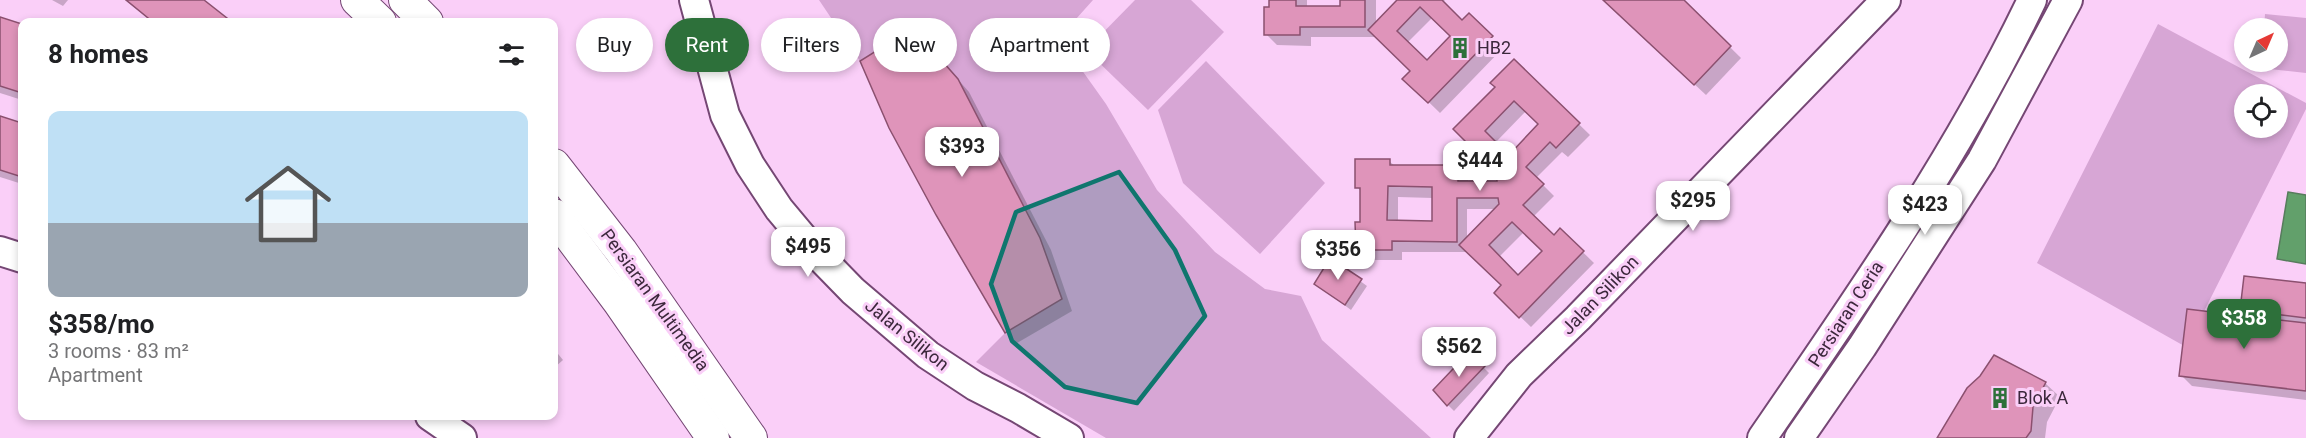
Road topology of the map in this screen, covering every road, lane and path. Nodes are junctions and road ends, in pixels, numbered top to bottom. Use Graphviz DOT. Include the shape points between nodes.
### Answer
graph roads {
  1 [pos="357,0"];
  2 [pos="405,0"];
  3 [pos="694,0"];
  4 [pos="1886,0"];
  5 [pos="2032,0"];
  6 [pos="2068,0"];
  7 [pos="376,18"];
  8 [pos="423,18"];
  9 [pos="558,170"];
  10 [pos="558,220"];
  11 [pos="0,251"];
  12 [pos="18,257"];
  13 [pos="436,420"];
  14 [pos="462,438"];
  15 [pos="713,438"];
  16 [pos="751,438"];
  17 [pos="1069,438"];
  18 [pos="1469,438"];
  19 [pos="1762,438"];
  20 [pos="1799,438"];
  1 -- 7 [label="main road"];
  2 -- 8 [label="main road"];
  3 -- 17 [label="street, Jalan Silikon" via="724,115 779,209 815,252 928,356"];
  4 -- 18 [label="street, Jalan Silikon" via="1519,375"];
  5 -- 19 [label="street, Persiaran Ceria" via="1952,150"];
  6 -- 20 [label="street, Persiaran Ceria" via="1982,160"];
  9 -- 16 [label="main road, Persiaran Multimedia" via="621,251"];
  10 -- 15 [label="main road, Persiaran Multimedia"];
  11 -- 12 [label="street"];
  13 -- 14 [label="street"];
}
